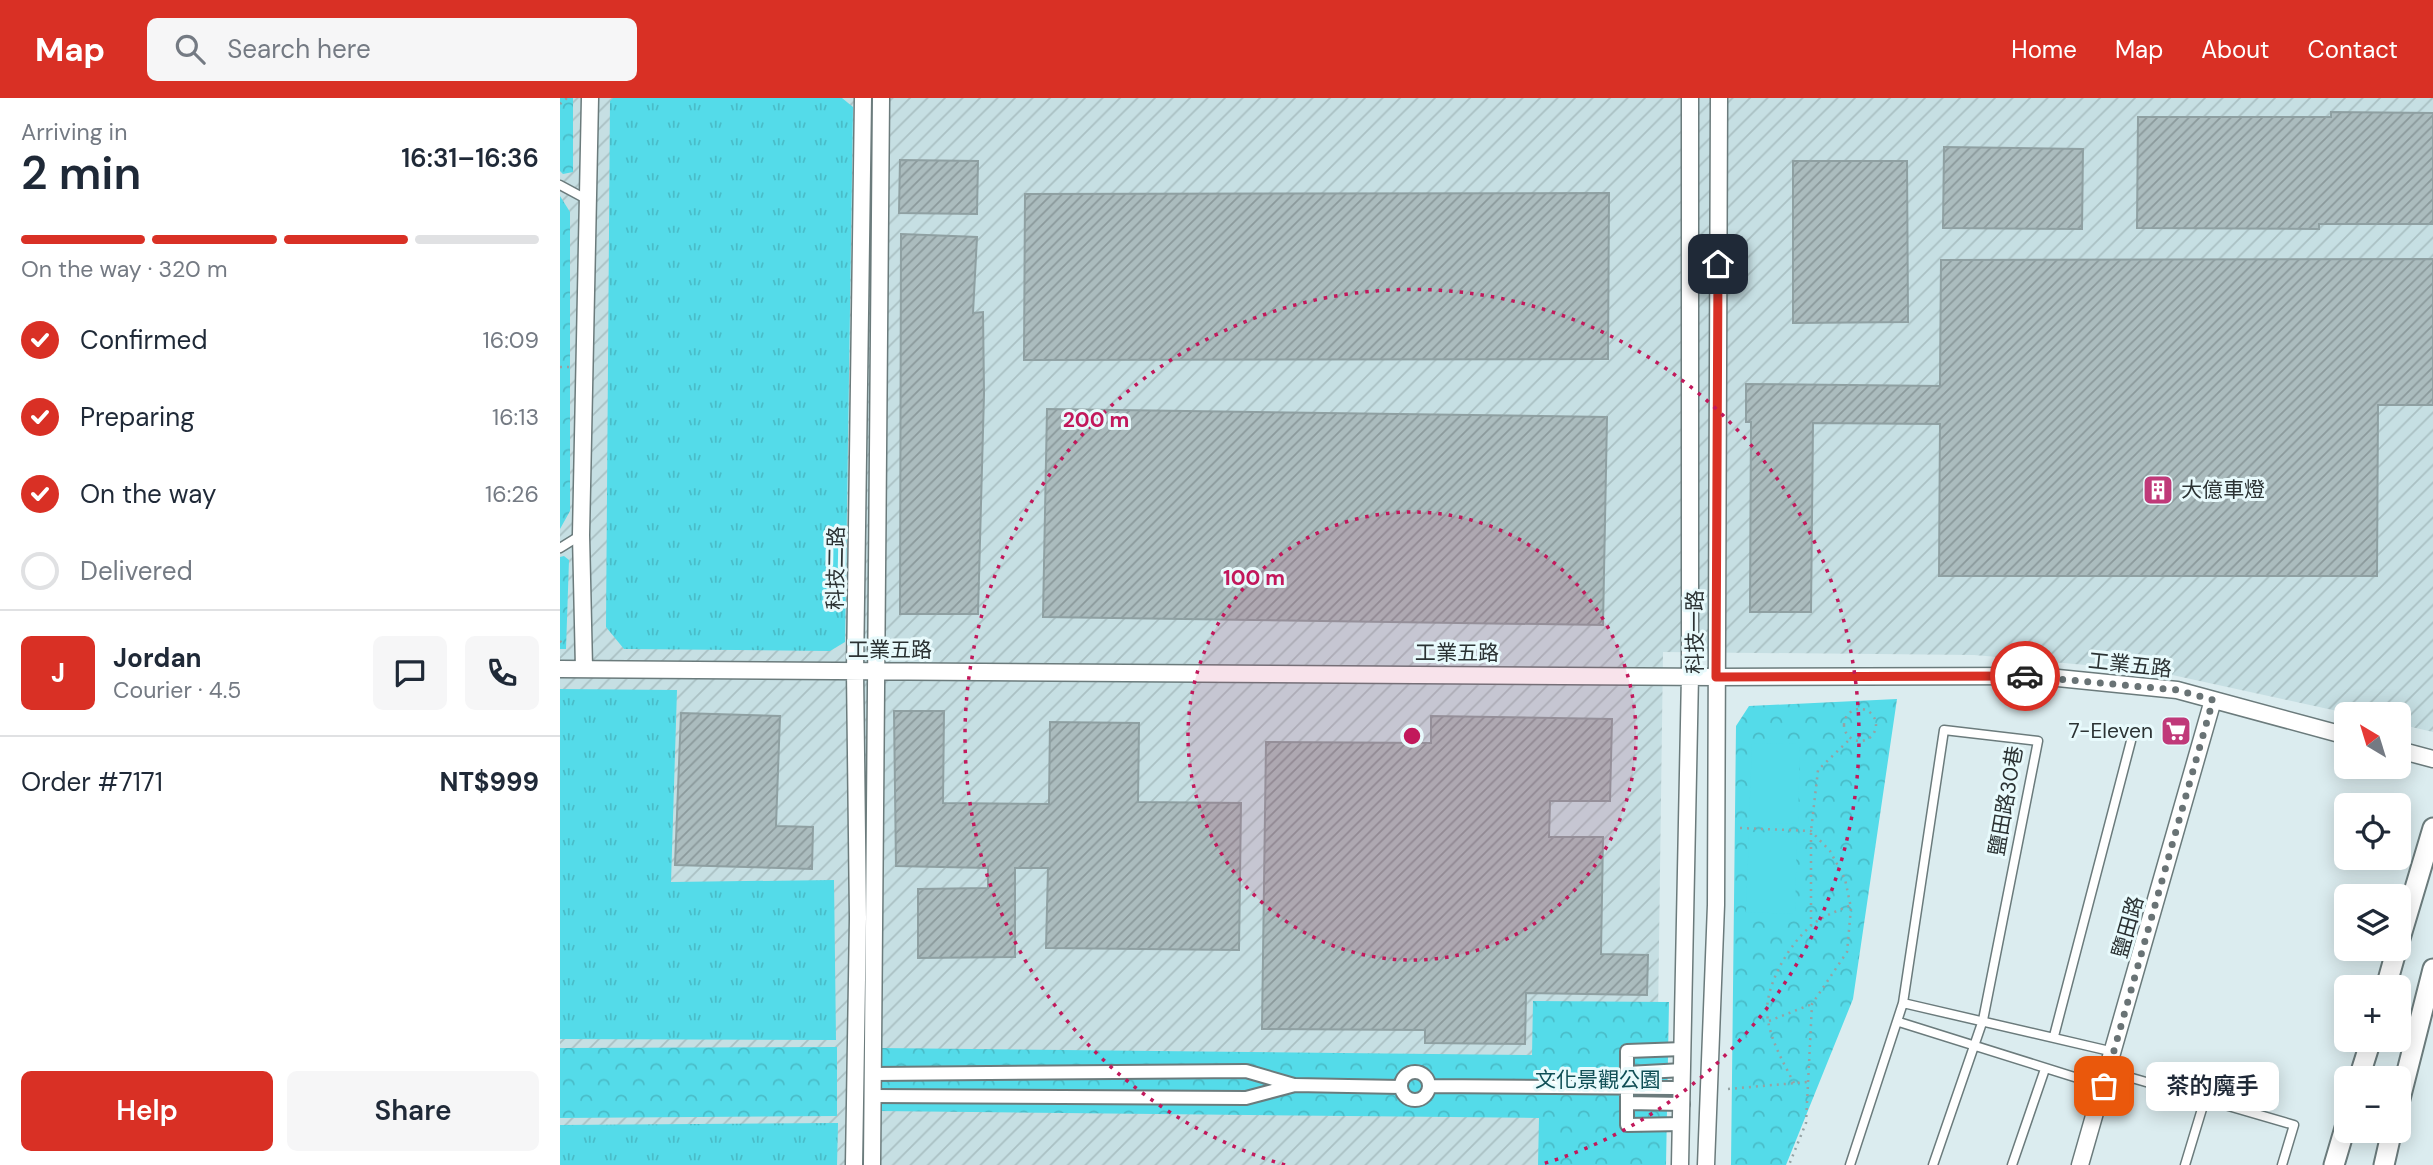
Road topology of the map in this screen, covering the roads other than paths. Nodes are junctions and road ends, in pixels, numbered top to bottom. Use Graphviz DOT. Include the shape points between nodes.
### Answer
graph roads {
  1 [pos="590,98"];
  2 [pos="863,98"];
  3 [pos="881,98"];
  4 [pos="1690,98"];
  5 [pos="1719,98"];
  6 [pos="560,185"];
  7 [pos="586,199"];
  8 [pos="581,535"];
  9 [pos="560,548"];
  10 [pos="584,668"];
  11 [pos="560,669"];
  12 [pos="855,671"];
  13 [pos="878,671"];
  14 [pos="1690,675"];
  15 [pos="1716,677"];
  16 [pos="2213,700"];
  17 [pos="2334,733"];
  18 [pos="2131,741"];
  19 [pos="2412,753"];
  20 [pos="2433,759"];
  21 [pos="2433,828"];
  22 [pos="2411,902"];
  23 [pos="2433,969"];
  24 [pos="1903,1003"];
  25 [pos="1983,1020"];
  26 [pos="1899,1023"];
  27 [pos="2054,1036"];
  28 [pos="1975,1046"];
  29 [pos="1683,1049"];
  30 [pos="2114,1052"];
  31 [pos="2408,1066"];
  32 [pos="2045,1069"];
  33 [pos="1684,1070"];
  34 [pos="1627,1073"];
  35 [pos="873,1074"];
  36 [pos="2106,1078"];
  37 [pos="1295,1085"];
  38 [pos="1430,1086"];
  39 [pos="1401,1087"];
  40 [pos="1627,1088"];
  41 [pos="1673,1088"];
  42 [pos="873,1096"];
  43 [pos="2205,1099"];
  44 [pos="1627,1103"];
  45 [pos="1683,1104"];
  46 [pos="1682,1124"];
  47 [pos="2340,1143"];
  48 [pos="2389,1143"];
  49 [pos="854,1165"];
  50 [pos="872,1165"];
  51 [pos="1680,1165"];
  52 [pos="1706,1165"];
  53 [pos="1850,1165"];
  54 [pos="1933,1165"];
  55 [pos="2012,1165"];
  56 [pos="2080,1165"];
  57 [pos="2185,1165"];
  58 [pos="2282,1165"];
  59 [pos="2334,1165"];
  60 [pos="2384,1165"];
  1 -- 7 [label="street"];
  2 -- 12 [label="street, 科技二路"];
  3 -- 13 [label="street, 科技二路"];
  4 -- 14 [label="street, 科技一路"];
  5 -- 15 [label="street, 科技一路"];
  6 -- 7 [label="lane"];
  7 -- 8 [label="street"];
  8 -- 9 [label="lane"];
  8 -- 10 [label="street"];
  10 -- 11 [label="street, 工業五路"];
  10 -- 12 [label="street, 工業五路"];
  12 -- 13 [label="street, 工業五路"];
  12 -- 49 [label="street, 科技二路"];
  13 -- 14 [label="street, 工業五路"];
  13 -- 35 [label="street, 科技二路"];
  14 -- 15 [label="street, 工業五路"];
  14 -- 29 [label="street, 科技一路"];
  15 -- 16 [label="street, 工業五路" via="2038,677 2177,690"];
  15 -- 52 [label="street, 科技一路" via="1716,905"];
  16 -- 17 [label="street, 工業五路"];
  16 -- 30 [label="street, 鹽田路"];
  18 -- 27 [label="lane"];
  19 -- 20 [label="street"];
  21 -- 22 [label="street"];
  23 -- 31 [label="street"];
  24 -- 25 [label="lane"];
  24 -- 25 [label="lane, 鹽田路30巷" via="1944,730 2038,741"];
  24 -- 26 [label="lane, 鹽田路30巷"];
  25 -- 27 [label="lane"];
  25 -- 28 [label="lane, 鹽田路30巷"];
  26 -- 28 [label="lane"];
  26 -- 53 [label="lane, 鹽田路30巷"];
  27 -- 30 [label="lane"];
  28 -- 32 [label="lane"];
  28 -- 54 [label="lane, 鹽田路30巷"];
  29 -- 33 [label="street, 科技一路"];
  29 -- 34 [label="street" via="1627,1051"];
  30 -- 36 [label="street, 鹽田路"];
  32 -- 36 [label="lane"];
  32 -- 55 [label="lane"];
  33 -- 34 [label="street"];
  33 -- 45 [label="street, 科技一路"];
  34 -- 40 [label="street"];
  35 -- 37 [label="street" via="1246,1071"];
  35 -- 42 [label="street, 科技二路"];
  36 -- 43 [label="lane"];
  36 -- 56 [label="street, 鹽田路"];
  37 -- 39 [label="street"];
  37 -- 42 [label="street" via="1246,1098"];
  38 -- 39 [label="street" via="1426,1095 1413,1100"];
  38 -- 39 [label="street" via="1427,1078 1415,1072 1407,1074"];
  38 -- 40 [label="street"];
  40 -- 41 [label="street"];
  40 -- 44 [label="street"];
  42 -- 50 [label="street, 科技二路"];
  43 -- 57 [label="lane"];
  43 -- 58 [label="lane" via="2294,1125"];
  44 -- 45 [label="street"];
  44 -- 46 [label="street" via="1627,1125"];
  45 -- 46 [label="street, 科技一路"];
  46 -- 51 [label="street, 科技一路"];
  47 -- 59 [label="street"];
  48 -- 60 [label="street"];
}
